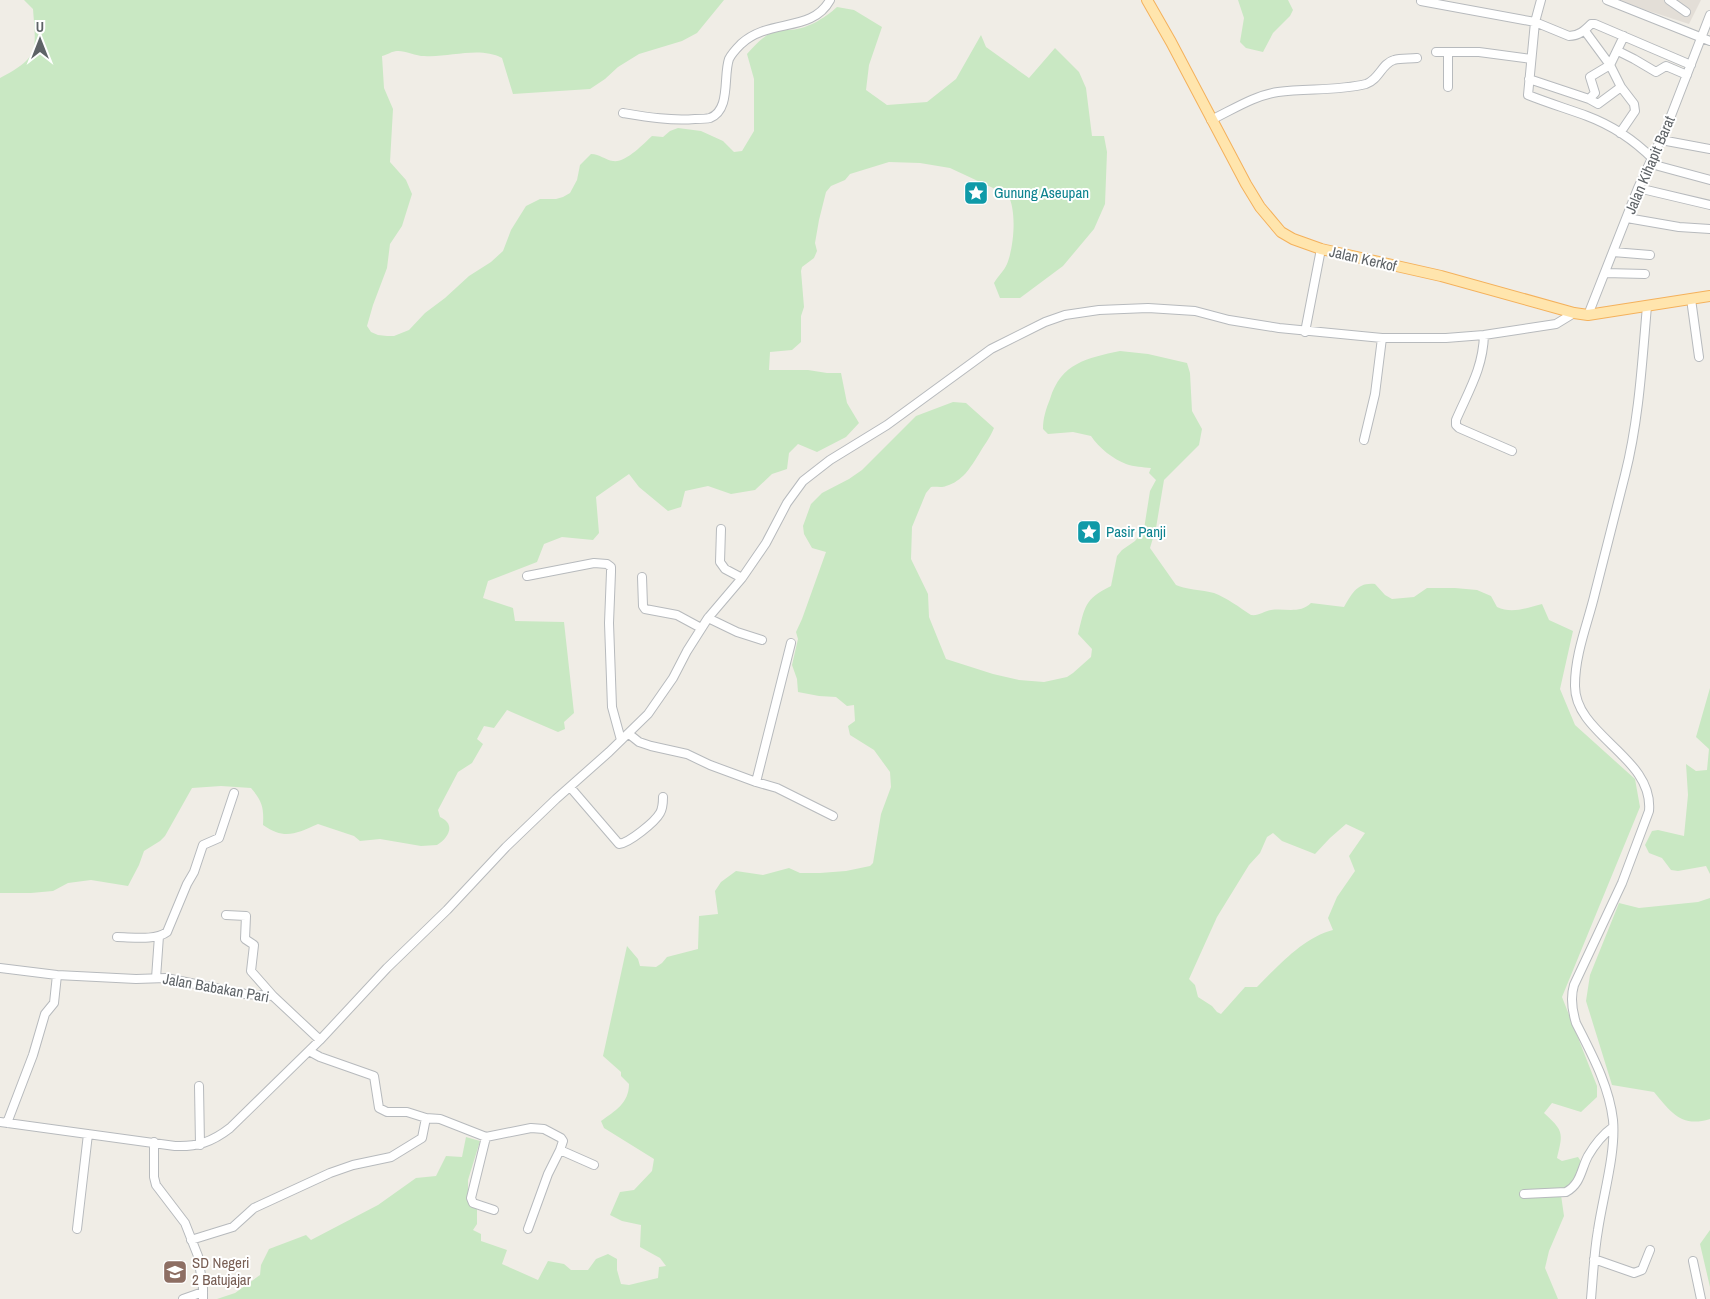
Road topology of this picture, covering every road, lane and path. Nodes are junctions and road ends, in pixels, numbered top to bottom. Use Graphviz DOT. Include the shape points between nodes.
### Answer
graph roads {
  1 [pos="830,0"];
  2 [pos="1147,0"];
  3 [pos="1421,0"];
  4 [pos="1541,0"];
  5 [pos="1607,0"];
  6 [pos="1669,0"];
  7 [pos="1686,12"];
  8 [pos="1710,15"];
  9 [pos="1536,22"];
  10 [pos="1585,31"];
  11 [pos="1624,36"];
  12 [pos="1701,37"];
  13 [pos="1710,41"];
  14 [pos="1618,51"];
  15 [pos="1436,52"];
  16 [pos="1448,53"];
  17 [pos="1417,58"];
  18 [pos="1531,59"];
  19 [pos="1610,65"];
  20 [pos="1691,65"];
  21 [pos="1687,75"];
  22 [pos="1529,79"];
  23 [pos="1448,87"];
  24 [pos="1621,87"];
  25 [pos="1589,98"];
  26 [pos="1598,104"];
  27 [pos="623,113"];
  28 [pos="1589,117"];
  29 [pos="1211,120"];
  30 [pos="1620,133"];
  31 [pos="1661,140"];
  32 [pos="1710,149"];
  33 [pos="1652,162"];
  34 [pos="1710,180"];
  35 [pos="1638,188"];
  36 [pos="1710,204"];
  37 [pos="1627,218"];
  38 [pos="1710,229"];
  39 [pos="1321,249"];
  40 [pos="1613,252"];
  41 [pos="1650,255"];
  42 [pos="1605,273"];
  43 [pos="1645,274"];
  44 [pos="1710,296"];
  45 [pos="1691,299"];
  46 [pos="1647,306"];
  47 [pos="1574,314"];
  48 [pos="1588,315"];
  49 [pos="1305,332"];
  50 [pos="1484,335"];
  51 [pos="1382,338"];
  52 [pos="1699,357"];
  53 [pos="1364,440"];
  54 [pos="1512,451"];
  55 [pos="721,529"];
  56 [pos="527,576"];
  57 [pos="642,577"];
  58 [pos="742,578"];
  59 [pos="708,618"];
  60 [pos="701,628"];
  61 [pos="762,640"];
  62 [pos="791,643"];
  63 [pos="629,734"];
  64 [pos="621,740"];
  65 [pos="756,782"];
  66 [pos="570,787"];
  67 [pos="234,793"];
  68 [pos="663,797"];
  69 [pos="833,816"];
  70 [pos="226,915"];
  71 [pos="159,936"];
  72 [pos="117,937"];
  73 [pos="0,968"];
  74 [pos="57,976"];
  75 [pos="156,978"];
  76 [pos="273,996"];
  77 [pos="320,1040"];
  78 [pos="309,1051"];
  79 [pos="199,1086"];
  80 [pos="426,1118"];
  81 [pos="4,1122"];
  82 [pos="1613,1126"];
  83 [pos="88,1134"];
  84 [pos="486,1137"];
  85 [pos="154,1142"];
  86 [pos="200,1145"];
  87 [pos="560,1150"];
  88 [pos="594,1165"];
  89 [pos="1524,1194"];
  90 [pos="494,1210"];
  91 [pos="77,1228"];
  92 [pos="528,1229"];
  93 [pos="191,1240"];
  94 [pos="1650,1250"];
  95 [pos="1594,1259"];
  96 [pos="1693,1261"];
  97 [pos="203,1296"];
  98 [pos="183,1299"];
  99 [pos="1591,1299"];
  100 [pos="1701,1299"];
  1 -- 27 [label="street" via="820,13 806,22 762,30 736,49 730,59 723,103 710,118 664,120"];
  2 -- 29 [label="main road, Jalan Kerkof"];
  3 -- 9 [label="street"];
  4 -- 9 [label="street"];
  5 -- 12 [label="street"];
  6 -- 7 [label="street"];
  8 -- 12 [label="street, Jalan Kihapit Barat"];
  9 -- 10 [label="street" via="1569,36"];
  9 -- 18 [label="street"];
  10 -- 11 [label="street" via="1595,24"];
  10 -- 19 [label="street"];
  11 -- 14 [label="street"];
  11 -- 20 [label="street"];
  12 -- 13 [label="street"];
  12 -- 20 [label="street, Jalan Kihapit Barat"];
  14 -- 19 [label="street"];
  14 -- 21 [label="street" via="1656,72 1666,66"];
  15 -- 16 [label="street"];
  16 -- 18 [label="street" via="1479,52"];
  16 -- 23 [label="street"];
  17 -- 29 [label="street" via="1393,60 1367,84 1276,92"];
  18 -- 22 [label="street"];
  19 -- 24 [label="street"];
  19 -- 25 [label="street" via="1591,75 1595,92"];
  20 -- 21 [label="street, Jalan Kihapit Barat"];
  21 -- 31 [label="street, Jalan Kihapit Barat"];
  22 -- 25 [label="street"];
  22 -- 28 [label="street" via="1528,95"];
  24 -- 26 [label="street"];
  24 -- 30 [label="street" via="1636,108"];
  25 -- 26 [label="street"];
  26 -- 28 [label="street"];
  28 -- 30 [label="street"];
  29 -- 39 [label="main road, Jalan Kerkof" via="1270,220 1293,239"];
  30 -- 33 [label="street" via="1641,148"];
  31 -- 32 [label="street"];
  31 -- 33 [label="street, Jalan Kihapit Barat"];
  33 -- 34 [label="street"];
  33 -- 35 [label="street, Jalan Kihapit Barat"];
  35 -- 36 [label="street"];
  35 -- 37 [label="street, Jalan Kihapit Barat"];
  37 -- 38 [label="street"];
  37 -- 40 [label="street, Jalan Kihapit Barat"];
  39 -- 47 [label="main road, Jalan Kerkof" via="1441,276"];
  39 -- 49 [label="street"];
  40 -- 41 [label="street"];
  40 -- 42 [label="street, Jalan Kihapit Barat"];
  42 -- 43 [label="street"];
  42 -- 48 [label="street, Jalan Kihapit Barat"];
  44 -- 45 [label="main road, Jalan Kerkof"];
  45 -- 46 [label="main road, Jalan Kerkof"];
  45 -- 52 [label="street"];
  46 -- 48 [label="main road, Jalan Kerkof"];
  46 -- 82 [label="street" via="1639,402 1628,464 1585,625 1574,684 1582,711 1638,773 1645,784 1650,804 1622,883 1571,996 1576,1023 1602,1077"];
  47 -- 48 [label="main road, Jalan Kerkof"];
  47 -- 50 [label="street" via="1556,324"];
  49 -- 51 [label="street"];
  49 -- 58 [label="street" via="1195,311 1148,308 1084,311 1045,322 991,349 887,425 813,472 795,490 766,544"];
  50 -- 51 [label="street"];
  50 -- 54 [label="street" via="1477,374 1456,425"];
  51 -- 53 [label="street" via="1375,394"];
  55 -- 58 [label="street" via="720,562"];
  56 -- 64 [label="street" via="594,563 610,567 612,707"];
  57 -- 60 [label="street" via="645,609 677,615"];
  58 -- 59 [label="street"];
  59 -- 60 [label="street"];
  59 -- 61 [label="street"];
  60 -- 63 [label="street" via="673,678 648,714"];
  62 -- 65 [label="street"];
  63 -- 64 [label="street"];
  63 -- 65 [label="street" via="639,742 687,754"];
  64 -- 66 [label="street"];
  65 -- 69 [label="street" via="777,788"];
  66 -- 68 [label="street" via="619,844 624,844 658,817"];
  66 -- 77 [label="street" via="506,847"];
  67 -- 71 [label="street" via="220,838 202,848 170,928"];
  70 -- 76 [label="street" via="246,916 245,939 252,943 254,950 251,971"];
  71 -- 72 [label="street"];
  71 -- 75 [label="street, Jalan Babakan Pari"];
  73 -- 74 [label="street, Jalan Babakan Pari"];
  74 -- 75 [label="street, Jalan Babakan Pari"];
  74 -- 81 [label="street" via="54,1003 44,1014 33,1055"];
  75 -- 76 [label="street, Jalan Babakan Pari"];
  76 -- 77 [label="street, Jalan Babakan Pari"];
  77 -- 78 [label="street"];
  78 -- 80 [label="street" via="374,1076 381,1110 407,1112"];
  78 -- 86 [label="street" via="230,1128"];
  79 -- 86 [label="street"];
  80 -- 84 [label="street" via="443,1120"];
  80 -- 93 [label="street" via="422,1138 391,1157 330,1173 254,1208 233,1227"];
  81 -- 83 [label="street"];
  82 -- 89 [label="street" via="1594,1146 1572,1188 1566,1192"];
  82 -- 95 [label="street"];
  83 -- 85 [label="street"];
  83 -- 91 [label="street"];
  84 -- 87 [label="street" via="537,1128 561,1138"];
  84 -- 90 [label="street" via="471,1198 473,1202"];
  85 -- 86 [label="street" via="175,1146"];
  85 -- 93 [label="street" via="156,1185 185,1223"];
  87 -- 88 [label="street"];
  87 -- 92 [label="street"];
  93 -- 97 [label="street" via="198,1256"];
  94 -- 95 [label="street" via="1642,1270 1634,1273"];
  95 -- 99 [label="street"];
  96 -- 100 [label="street"];
  97 -- 98 [label="street"];
}
